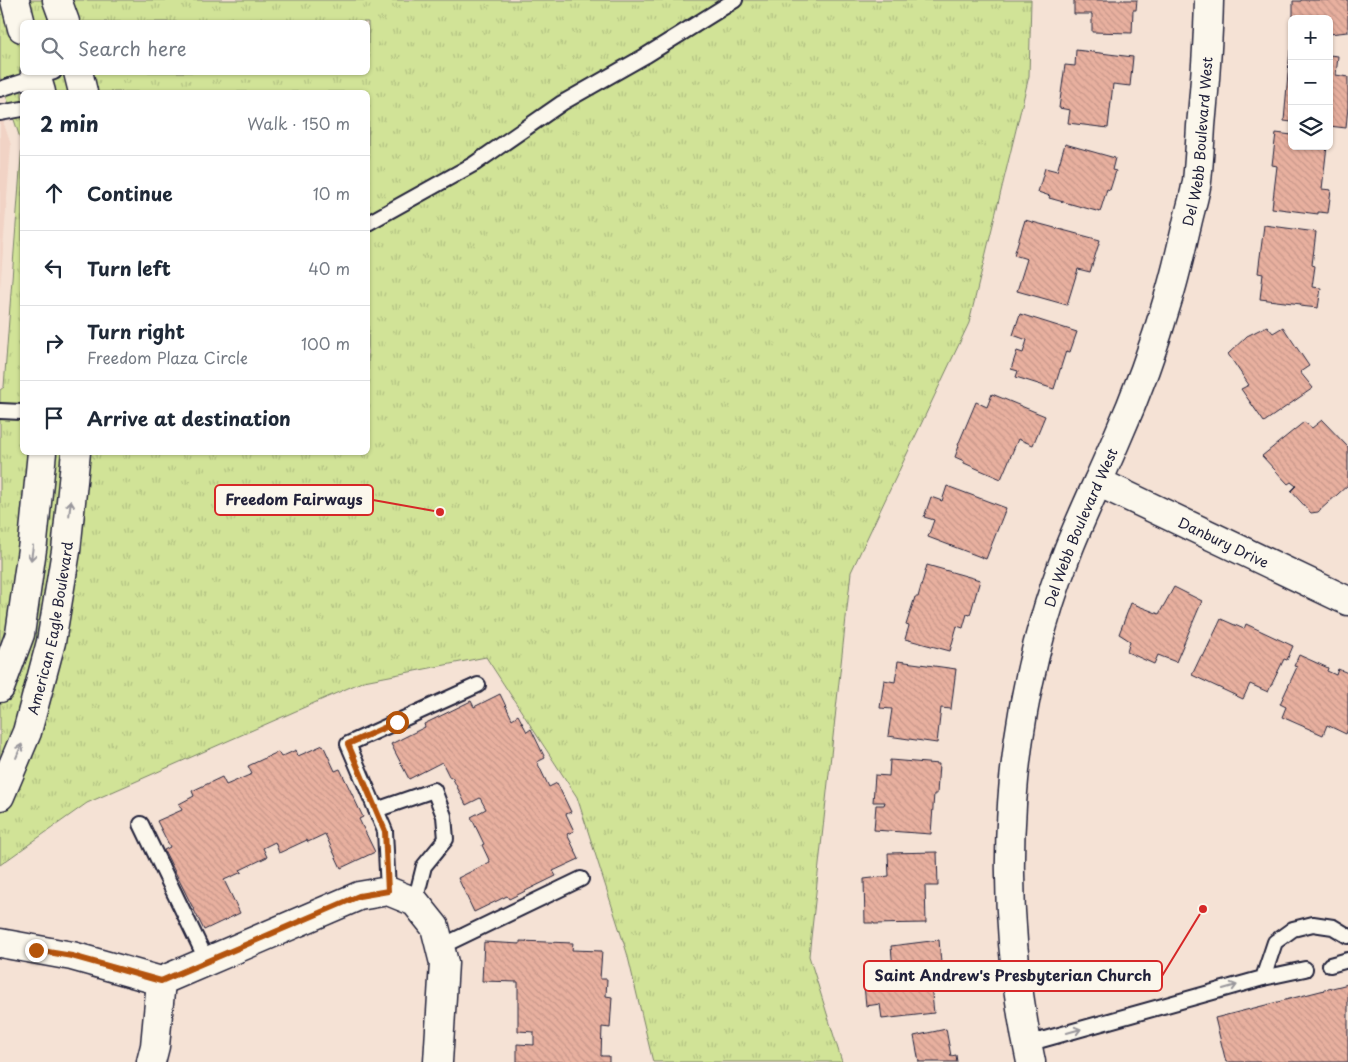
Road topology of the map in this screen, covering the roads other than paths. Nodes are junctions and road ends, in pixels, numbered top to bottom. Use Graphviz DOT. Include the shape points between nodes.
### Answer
graph roads {
  1 [pos="15,0"];
  2 [pos="57,0"];
  3 [pos="735,0"];
  4 [pos="1210,0"];
  5 [pos="20,20"];
  6 [pos="64,20"];
  7 [pos="79,75"];
  8 [pos="42,79"];
  9 [pos="0,89"];
  10 [pos="82,90"];
  11 [pos="20,109"];
  12 [pos="0,113"];
  13 [pos="370,222"];
  14 [pos="0,411"];
  15 [pos="20,412"];
  16 [pos="42,455"];
  17 [pos="76,455"];
  18 [pos="1098,482"];
  19 [pos="1348,601"];
  20 [pos="478,685"];
  21 [pos="0,688"];
  22 [pos="0,796"];
  23 [pos="376,810"];
  24 [pos="141,824"];
  25 [pos="582,879"];
  26 [pos="388,891"];
  27 [pos="415,902"];
  28 [pos="1348,936"];
  29 [pos="0,943"];
  30 [pos="440,947"];
  31 [pos="1348,960"];
  32 [pos="207,961"];
  33 [pos="1330,965"];
  34 [pos="1305,969"];
  35 [pos="1263,978"];
  36 [pos="161,981"];
  37 [pos="1029,1053"];
  38 [pos="151,1062"];
  39 [pos="438,1062"];
  1 -- 5 [label="street"];
  2 -- 6 [label="street"];
  3 -- 13 [label="lane" via="645,56 562,102 474,164"];
  4 -- 18 [label="street, Del Webb Boulevard West" via="1196,182 1179,260 1148,362"];
  7 -- 10 [label="street"];
  8 -- 9 [label="lane"];
  11 -- 12 [label="lane"];
  14 -- 15 [label="lane"];
  16 -- 21 [label="street, American Eagle Boulevard, one-way" via="20,634"];
  22 -- 17 [label="street, American Eagle Boulevard, one-way" via="27,732 51,642 66,551"];
  18 -- 19 [label="street, Danbury Drive"];
  18 -- 37 [label="street, Del Webb Boulevard West" via="1069,548 1041,632 1026,695 1016,761 1011,813 1010,902 1018,999"];
  20 -- 23 [label="lane" via="348,744"];
  23 -- 26 [label="lane" via="385,831"];
  23 -- 27 [label="lane" via="434,790 444,816 446,839 424,866"];
  24 -- 32 [label="lane"];
  25 -- 30 [label="lane"];
  26 -- 27 [label="street"];
  26 -- 32 [label="street" via="359,896"];
  27 -- 30 [label="street" via="435,927"];
  28 -- 35 [label="lane" via="1333,927 1312,924 1293,929 1275,942"];
  29 -- 36 [label="street" via="72,956"];
  30 -- 39 [label="street" via="444,963"];
  31 -- 33 [label="lane"];
  32 -- 36 [label="street"];
  34 -- 35 [label="lane"];
  37 -- 35 [label="lane, one-way"];
  36 -- 38 [label="street"];
}
